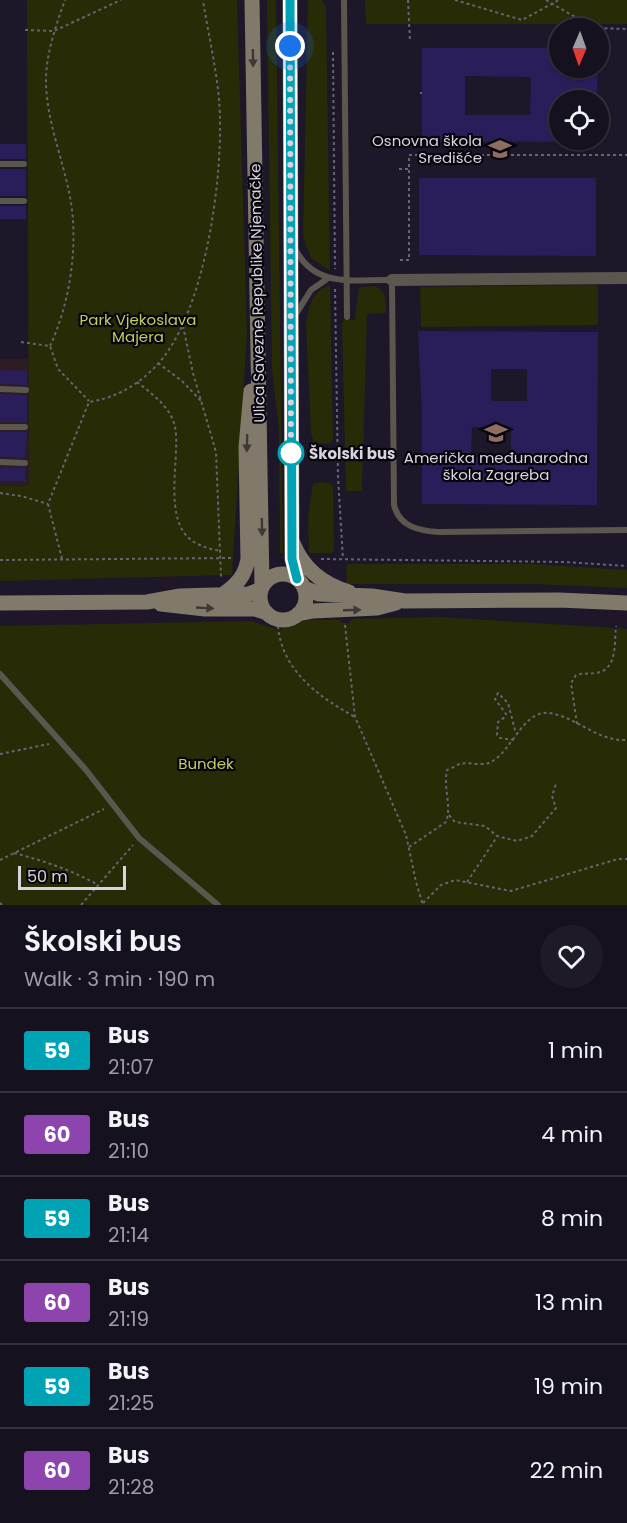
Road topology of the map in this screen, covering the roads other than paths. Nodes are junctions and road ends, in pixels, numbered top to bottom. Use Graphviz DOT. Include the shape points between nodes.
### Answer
graph roads {
  1 [pos="252,0"];
  2 [pos="290,0"];
  3 [pos="344,0"];
  4 [pos="0,164"];
  5 [pos="24,164"];
  6 [pos="0,201"];
  7 [pos="24,201"];
  8 [pos="291,242"];
  9 [pos="627,278"];
  10 [pos="327,279"];
  11 [pos="346,279"];
  12 [pos="392,279"];
  13 [pos="347,317"];
  14 [pos="292,323"];
  15 [pos="258,343"];
  16 [pos="0,389"];
  17 [pos="26,390"];
  18 [pos="0,427"];
  19 [pos="25,427"];
  20 [pos="0,462"];
  21 [pos="25,463"];
  22 [pos="627,530"];
  23 [pos="291,540"];
  24 [pos="301,584"];
  25 [pos="262,588"];
  26 [pos="222,590"];
  27 [pos="360,596"];
  28 [pos="405,601"];
  29 [pos="147,602"];
  30 [pos="0,603"];
  31 [pos="627,603"];
  32 [pos="267,613"];
  33 [pos="298,614"];
  34 [pos="0,674"];
  35 [pos="218,905"];
  1 -- 15 [label="street, Ulica Savezne Republike Njemačke, one-way"];
  2 -- 8 [label="street, Ulica Savezne Republike Njemačke"];
  3 -- 11 [label="lane"];
  4 -- 5 [label="lane"];
  6 -- 7 [label="lane"];
  8 -- 10 [label="lane" via="310,270"];
  8 -- 14 [label="street, Ulica Savezne Republike Njemačke"];
  9 -- 12 [label="street"];
  10 -- 11 [label="lane"];
  10 -- 14 [label="lane" via="311,290"];
  11 -- 12 [label="lane"];
  11 -- 13 [label="lane"];
  12 -- 22 [label="lane" via="394,505 407,525 439,532"];
  14 -- 23 [label="street, Ulica Savezne Republike Njemačke"];
  15 -- 25 [label="street, Ulica Savezne Republike Njemačke, one-way"];
  15 -- 26 [label="street, one-way" via="247,429 248,559 243,576"];
  16 -- 17 [label="lane"];
  18 -- 19 [label="lane"];
  20 -- 21 [label="lane"];
  23 -- 24 [label="street, Ulica Savezne Republike Njemačke" via="292,566"];
  23 -- 27 [label="street" via="313,574"];
  24 -- 25 [label="street" via="292,576 278,574"];
  24 -- 27 [label="street" via="319,594"];
  24 -- 33 [label="street" via="306,601"];
  25 -- 26 [label="street" via="249,594"];
  25 -- 32 [label="street" via="261,605"];
  26 -- 29 [label="street"];
  27 -- 28 [label="street"];
  28 -- 31 [label="street"];
  33 -- 28 [label="street, one-way" via="377,608"];
  29 -- 30 [label="street"];
  29 -- 32 [label="street, one-way"];
  32 -- 33 [label="street" via="286,620"];
  34 -- 35 [label="lane" via="60,740 139,838"];
}
